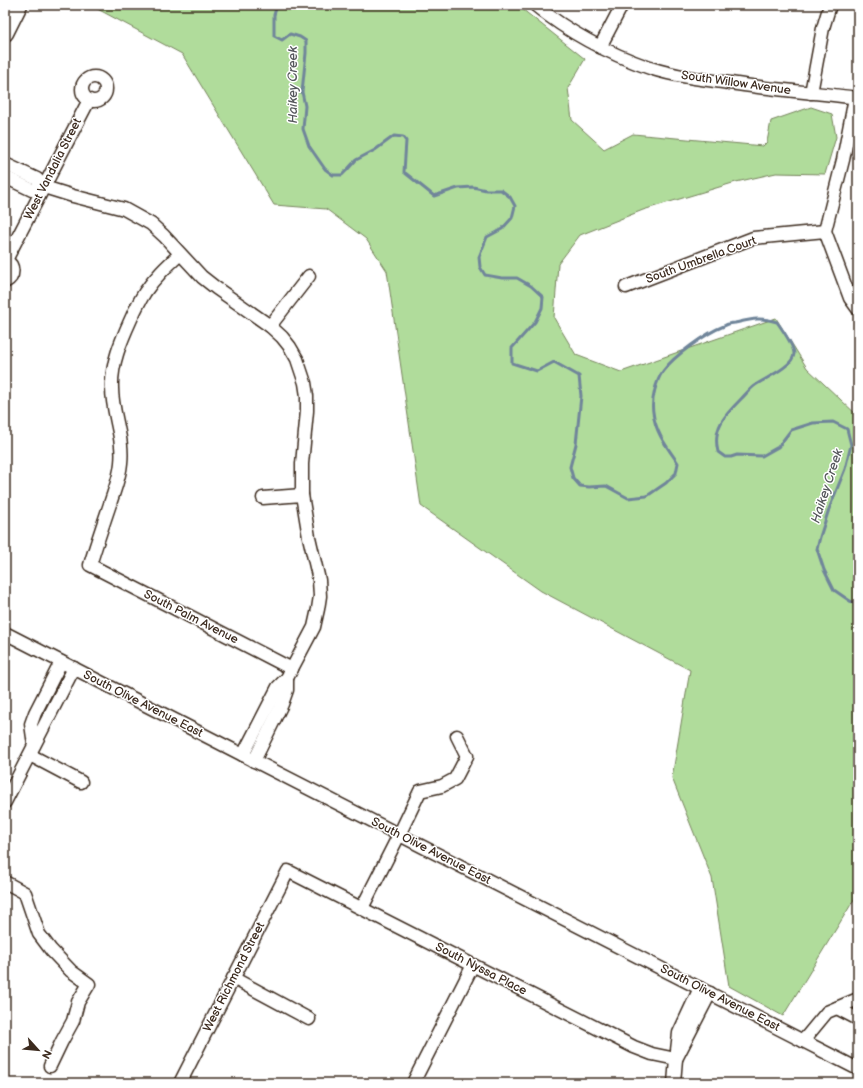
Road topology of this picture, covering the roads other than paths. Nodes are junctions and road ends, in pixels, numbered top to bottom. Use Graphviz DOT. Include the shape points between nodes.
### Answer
graph roads {
  1 [pos="19,5"];
  2 [pos="535,5"];
  3 [pos="622,5"];
  4 [pos="830,5"];
  5 [pos="5,33"];
  6 [pos="600,47"];
  7 [pos="811,93"];
  8 [pos="857,98"];
  9 [pos="89,100"];
  10 [pos="5,164"];
  11 [pos="5,177"];
  12 [pos="44,187"];
  13 [pos="825,231"];
  14 [pos="180,254"];
  15 [pos="6,260"];
  16 [pos="309,276"];
  17 [pos="5,282"];
  18 [pos="626,287"];
  19 [pos="858,310"];
  20 [pos="270,326"];
  21 [pos="302,495"];
  22 [pos="262,498"];
  23 [pos="5,632"];
  24 [pos="61,662"];
  25 [pos="74,668"];
  26 [pos="289,673"];
  27 [pos="456,736"];
  28 [pos="32,750"];
  29 [pos="248,758"];
  30 [pos="81,782"];
  31 [pos="5,802"];
  32 [pos="400,835"];
  33 [pos="288,871"];
  34 [pos="5,882"];
  35 [pos="362,908"];
  36 [pos="473,965"];
  37 [pos="233,978"];
  38 [pos="705,990"];
  39 [pos="858,999"];
  40 [pos="837,1008"];
  41 [pos="309,1019"];
  42 [pos="858,1020"];
  43 [pos="803,1041"];
  44 [pos="676,1059"];
  45 [pos="50,1066"];
  46 [pos="858,1069"];
  47 [pos="180,1083"];
  48 [pos="413,1083"];
  49 [pos="674,1083"];
  1 -- 5 [label="main road"];
  2 -- 6 [label="street, South Willow Avenue" via="570,30"];
  3 -- 6 [label="street"];
  4 -- 7 [label="street"];
  6 -- 7 [label="street, South Willow Avenue" via="651,68 693,78"];
  7 -- 8 [label="street, South Willow Avenue"];
  8 -- 13 [label="street"];
  9 -- 12 [label="street, West Vandalia Street"];
  10 -- 12 [label="street" via="37,180"];
  11 -- 12 [label="street" via="32,190"];
  12 -- 14 [label="street" via="124,209 151,224"];
  12 -- 15 [label="street, West Vandalia Street"];
  13 -- 18 [label="street, South Umbrella Court" via="753,238"];
  13 -- 19 [label="street" via="850,298"];
  14 -- 20 [label="street" via="202,277"];
  14 -- 26 [label="street, South Palm Avenue" via="144,293 117,354 112,389 121,439 121,465 90,565"];
  15 -- 17 [label="street, West Vandalia Street" via="13,270 11,278"];
  16 -- 20 [label="street"];
  20 -- 21 [label="street" via="290,347 305,383"];
  21 -- 22 [label="street"];
  21 -- 26 [label="street" via="320,596 314,626"];
  23 -- 24 [label="street, South Olive Avenue East"];
  24 -- 25 [label="street, South Olive Avenue East"];
  24 -- 28 [label="street" via="31,724"];
  25 -- 28 [label="street"];
  25 -- 29 [label="street, South Olive Avenue East"];
  26 -- 29 [label="street" via="282,704"];
  27 -- 32 [label="street" via="467,756 455,779 442,786 420,791"];
  28 -- 30 [label="street"];
  28 -- 31 [label="street"];
  29 -- 32 [label="street, South Olive Avenue East"];
  32 -- 35 [label="street"];
  32 -- 38 [label="street, South Olive Avenue East"];
  33 -- 35 [label="street, South Nyssa Place"];
  33 -- 37 [label="street, West Richmond Street"];
  34 -- 45 [label="street" via="25,893 39,934 71,971 89,984 78,1002 73,1021"];
  35 -- 36 [label="street, South Nyssa Place"];
  36 -- 44 [label="street, South Nyssa Place" via="638,1049"];
  36 -- 48 [label="street"];
  37 -- 41 [label="street"];
  37 -- 47 [label="street, West Richmond Street"];
  38 -- 43 [label="street, South Olive Avenue East"];
  38 -- 44 [label="street" via="679,1033"];
  39 -- 40 [label="street"];
  40 -- 42 [label="street"];
  40 -- 43 [label="street" via="827,1012"];
  43 -- 46 [label="street, South Olive Avenue East"];
  44 -- 49 [label="street"];
}
